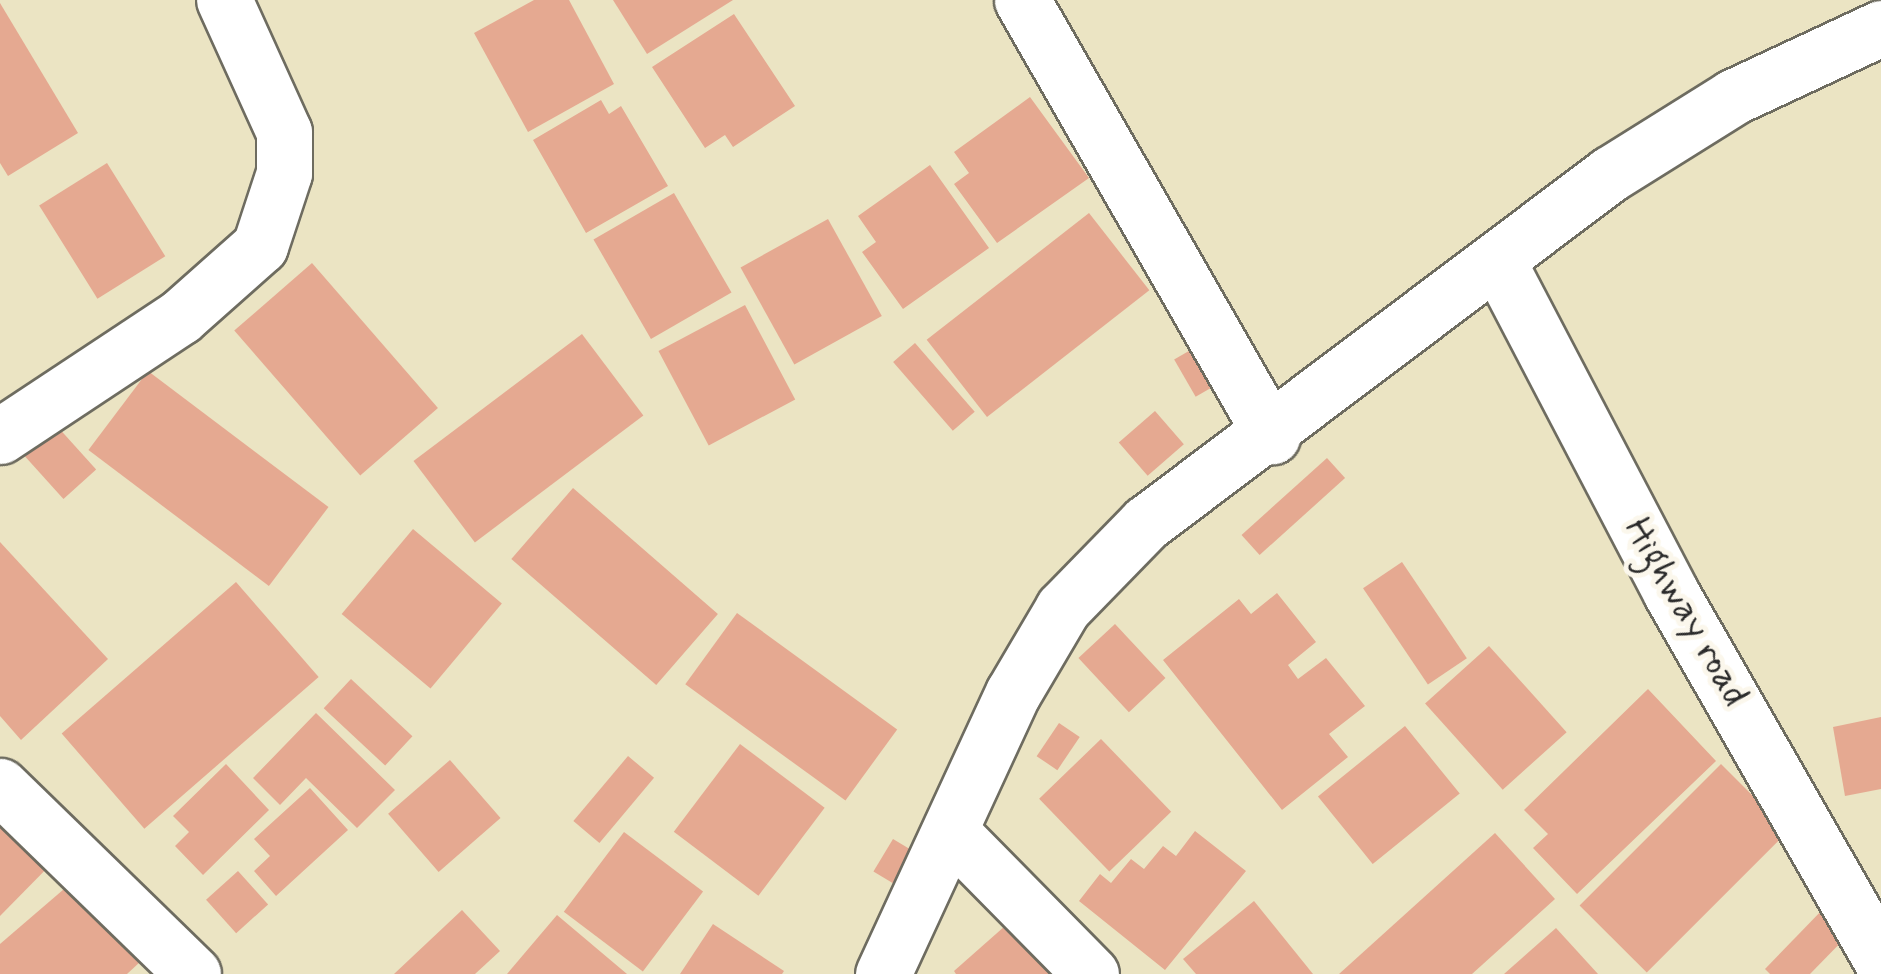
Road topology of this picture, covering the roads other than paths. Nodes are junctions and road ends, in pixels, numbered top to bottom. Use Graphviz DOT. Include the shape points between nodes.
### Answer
graph roads {
  1 [pos="224,0"];
  2 [pos="1022,0"];
  3 [pos="1881,28"];
  4 [pos="1497,260"];
  5 [pos="0,436"];
  6 [pos="1272,436"];
  7 [pos="0,786"];
  8 [pos="952,833"];
  9 [pos="1881,960"];
  10 [pos="193,974"];
  11 [pos="883,974"];
  12 [pos="1091,974"];
  1 -- 5 [label="street" via="284,132 284,173 260,246 180,318"];
  2 -- 6 [label="street"];
  3 -- 4 [label="street" via="1732,96"];
  4 -- 6 [label="street" via="1382,340"];
  4 -- 9 [label="street, Highway road" via="1671,593"];
  6 -- 8 [label="street" via="1146,523 1063,608 1013,694"];
  7 -- 10 [label="street"];
  8 -- 11 [label="street"];
  8 -- 12 [label="street"];
}
